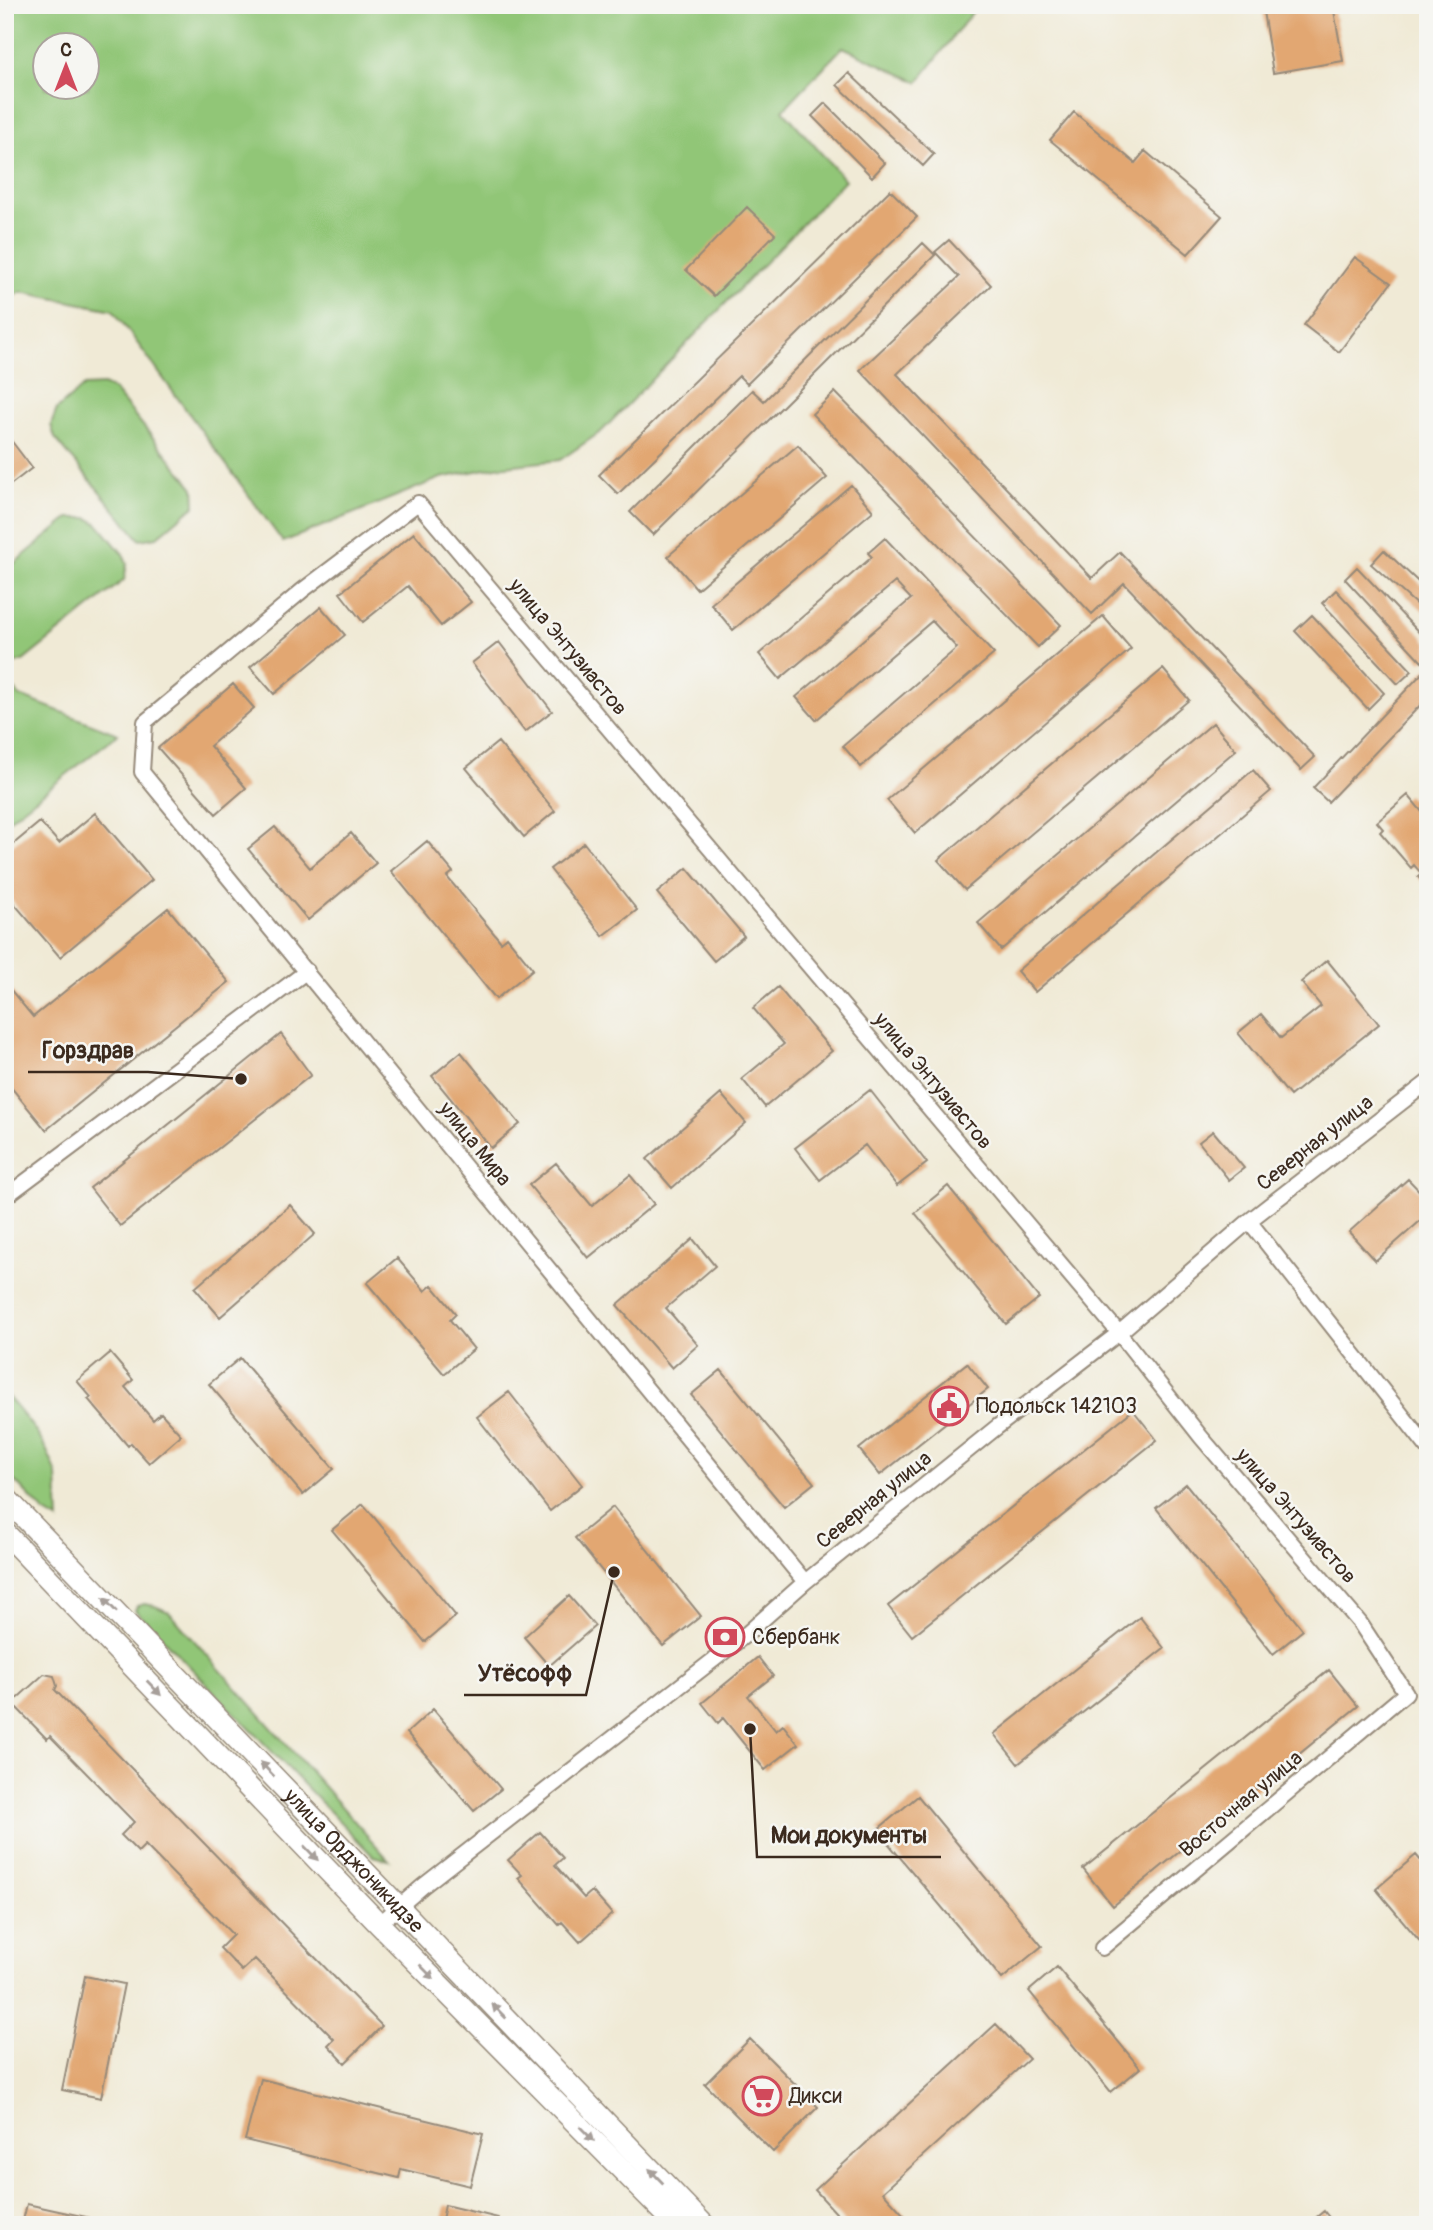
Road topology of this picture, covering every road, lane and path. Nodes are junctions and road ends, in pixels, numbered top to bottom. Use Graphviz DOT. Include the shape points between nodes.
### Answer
graph roads {
  1 [pos="418,502"];
  2 [pos="307,971"];
  3 [pos="1428,1082"];
  4 [pos="5,1197"];
  5 [pos="1249,1221"];
  6 [pos="1119,1334"];
  7 [pos="1428,1448"];
  8 [pos="5,1497"];
  9 [pos="5,1533"];
  10 [pos="805,1583"];
  11 [pos="1406,1693"];
  12 [pos="399,1907"];
  13 [pos="379,1924"];
  14 [pos="1102,1948"];
  15 [pos="677,2225"];
  16 [pos="704,2225"];
  1 -- 2 [label="street, улица Мира" via="303,590 145,722 142,772"];
  1 -- 6 [label="street, улица Энтузиастов"];
  2 -- 4 [label="street"];
  2 -- 10 [label="street, улица Мира"];
  3 -- 5 [label="street, Северная улица"];
  5 -- 6 [label="street, Северная улица"];
  5 -- 7 [label="street"];
  6 -- 10 [label="street, Северная улица"];
  6 -- 11 [label="street, улица Энтузиастов" via="1360,1623"];
  12 -- 8 [label="main road, улица Орджоникидзе, one-way"];
  9 -- 13 [label="main road, улица Орджоникидзе, one-way"];
  10 -- 12 [label="street, Северная улица" via="743,1637"];
  11 -- 14 [label="street, Восточная улица"];
  12 -- 13 [label="street, Северная улица"];
  16 -- 12 [label="main road, улица Орджоникидзе, one-way"];
  13 -- 15 [label="main road, улица Орджоникидзе, one-way"];
}
